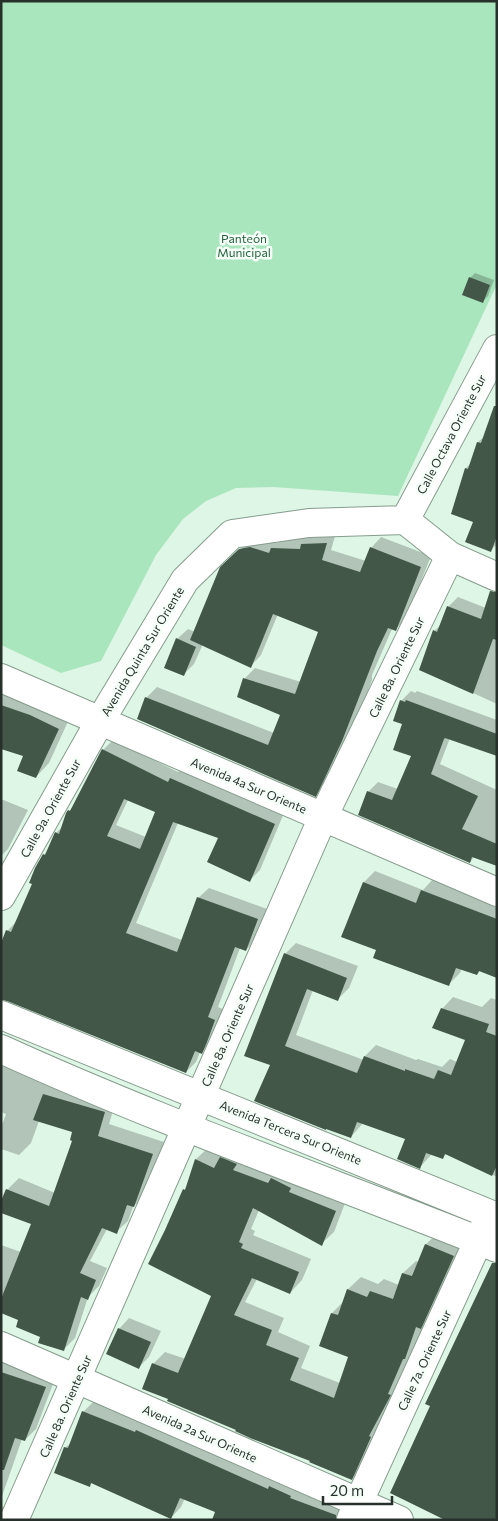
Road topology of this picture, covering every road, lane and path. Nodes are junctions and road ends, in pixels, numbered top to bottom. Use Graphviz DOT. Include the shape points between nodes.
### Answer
graph roads {
  1 [pos="497,349"];
  2 [pos="405,520"];
  3 [pos="450,556"];
  4 [pos="497,577"];
  5 [pos="1,678"];
  6 [pos="100,721"];
  7 [pos="323,817"];
  8 [pos="497,892"];
  9 [pos="1,896"];
  10 [pos="1,1015"];
  11 [pos="1,1050"];
  12 [pos="201,1095"];
  13 [pos="186,1127"];
  14 [pos="495,1210"];
  15 [pos="487,1245"];
  16 [pos="1,1346"];
  17 [pos="77,1379"];
  18 [pos="355,1511"];
  19 [pos="14,1520"];
  20 [pos="400,1520"];
  1 -- 2 [label="street, Calle Octava Oriente Sur"];
  2 -- 3 [label="street"];
  2 -- 6 [label="street, Avenida Quinta Sur Oriente" via="309,523 232,534 185,580"];
  3 -- 4 [label="street"];
  3 -- 7 [label="street, Calle 8a. Oriente Sur"];
  5 -- 6 [label="street, Avenida 4a Sur Oriente"];
  6 -- 7 [label="street, Avenida 4a Sur Oriente"];
  6 -- 9 [label="street, Calle 9a. Oriente Sur"];
  7 -- 8 [label="street, Avenida 4a Sur Oriente"];
  7 -- 12 [label="street, Calle 8a. Oriente Sur"];
  10 -- 12 [label="street, Avenida Tercera Sur Oriente"];
  11 -- 13 [label="street"];
  12 -- 13 [label="street, Calle 8a. Oriente Sur"];
  12 -- 14 [label="street, Avenida Tercera Sur Oriente"];
  13 -- 15 [label="street"];
  13 -- 17 [label="street, Calle 8a. Oriente Sur"];
  14 -- 15 [label="street, Calle 7a. Oriente Sur"];
  15 -- 18 [label="street, Calle 7a. Oriente Sur"];
  16 -- 17 [label="street, Avenida 2a Sur Oriente"];
  17 -- 18 [label="street, Avenida 2a Sur Oriente"];
  17 -- 19 [label="street, Calle 8a. Oriente Sur"];
  18 -- 20 [label="street, Avenida 2a Sur Oriente"];
}
